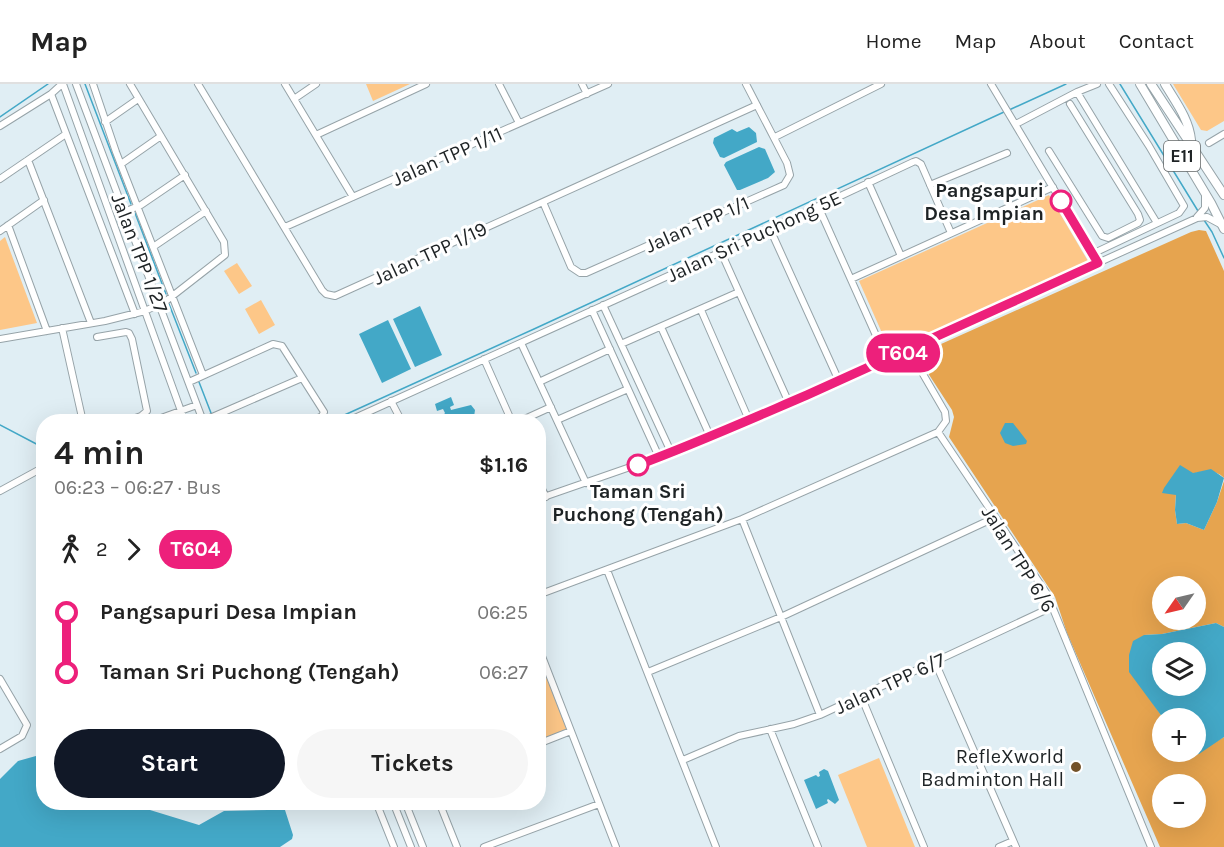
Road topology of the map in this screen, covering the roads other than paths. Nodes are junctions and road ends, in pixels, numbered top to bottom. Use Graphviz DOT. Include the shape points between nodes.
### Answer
graph roads {
  1 [pos="63,84"];
  2 [pos="76,84"];
  3 [pos="93,84"];
  4 [pos="130,84"];
  5 [pos="198,84"];
  6 [pos="285,84"];
  7 [pos="316,84"];
  8 [pos="426,84"];
  9 [pos="500,84"];
  10 [pos="582,84"];
  11 [pos="608,84"];
  12 [pos="746,84"];
  13 [pos="881,84"];
  14 [pos="991,84"];
  15 [pos="1097,84"];
  16 [pos="1109,84"];
  17 [pos="1140,84"];
  18 [pos="1151,84"];
  19 [pos="1165,84"];
  20 [pos="1077,92"];
  21 [pos="51,94"];
  22 [pos="587,94"];
  23 [pos="138,99"];
  24 [pos="294,99"];
  25 [pos="1070,104"];
  26 [pos="757,105"];
  27 [pos="105,122"];
  28 [pos="519,123"];
  29 [pos="1015,123"];
  30 [pos="0,126"];
  31 [pos="66,134"];
  32 [pos="1224,134"];
  33 [pos="316,135"];
  34 [pos="161,136"];
  35 [pos="775,137"];
  36 [pos="1192,142"];
  37 [pos="1209,143"];
  38 [pos="1048,151"];
  39 [pos="1007,153"];
  40 [pos="28,160"];
  41 [pos="121,164"];
  42 [pos="1059,168"];
  43 [pos="1045,174"];
  44 [pos="185,176"];
  45 [pos="0,179"];
  46 [pos="868,182"];
  47 [pos="930,185"];
  48 [pos="1053,187"];
  49 [pos="1205,194"];
  50 [pos="1224,195"];
  51 [pos="353,197"];
  52 [pos="44,200"];
  53 [pos="543,202"];
  54 [pos="818,206"];
  55 [pos="137,207"];
  56 [pos="206,211"];
  57 [pos="124,212"];
  58 [pos="1198,217"];
  59 [pos="1140,220"];
  60 [pos="1092,222"];
  61 [pos="1157,223"];
  62 [pos="8,225"];
  63 [pos="285,227"];
  64 [pos="1145,228"];
  65 [pos="1223,228"];
  66 [pos="1078,229"];
  67 [pos="770,230"];
  68 [pos="0,231"];
  69 [pos="951,233"];
  70 [pos="153,247"];
  71 [pos="721,252"];
  72 [pos="1092,254"];
  73 [pos="901,256"];
  74 [pos="1098,263"];
  75 [pos="851,279"];
  76 [pos="739,292"];
  77 [pos="172,295"];
  78 [pos="159,304"];
  79 [pos="603,305"];
  80 [pos="592,310"];
  81 [pos="701,310"];
  82 [pos="145,311"];
  83 [pos="135,314"];
  84 [pos="91,323"];
  85 [pos="661,327"];
  86 [pos="62,328"];
  87 [pos="47,331"];
  88 [pos="97,337"];
  89 [pos="0,339"];
  90 [pos="521,342"];
  91 [pos="621,344"];
  92 [pos="610,350"];
  93 [pos="909,350"];
  94 [pos="484,359"];
  95 [pos="887,360"];
  96 [pos="203,375"];
  97 [pos="302,378"];
  98 [pos="839,381"];
  99 [pos="189,382"];
  100 [pos="539,382"];
  101 [pos="628,389"];
  102 [pos="391,401"];
  103 [pos="789,403"];
  104 [pos="197,405"];
  105 [pos="551,407"];
  106 [pos="181,411"];
  107 [pos="81,414"];
  108 [pos="143,414"];
  109 [pos="173,414"];
  110 [pos="182,414"];
  111 [pos="200,414"];
  112 [pos="221,414"];
  113 [pos="323,414"];
  114 [pos="364,414"];
  115 [pos="398,414"];
  116 [pos="508,414"];
  117 [pos="536,414"];
  118 [pos="557,420"];
  119 [pos="750,420"];
  120 [pos="938,432"];
  121 [pos="710,436"];
  122 [pos="670,452"];
  123 [pos="659,457"];
  124 [pos="36,471"];
  125 [pos="586,483"];
  126 [pos="0,491"];
  127 [pos="546,497"];
  128 [pos="994,518"];
  129 [pos="742,519"];
  130 [pos="607,570"];
  131 [pos="546,592"];
  132 [pos="1053,607"];
  133 [pos="781,617"];
  134 [pos="935,662"];
  135 [pos="546,667"];
  136 [pos="648,672"];
  137 [pos="0,679"];
  138 [pos="861,696"];
  139 [pos="820,715"];
  140 [pos="770,729"];
  141 [pos="571,731"];
  142 [pos="546,741"];
  143 [pos="0,749"];
  144 [pos="683,760"];
  145 [pos="599,804"];
  146 [pos="379,810"];
  147 [pos="396,810"];
  148 [pos="408,810"];
  149 [pos="442,810"];
  150 [pos="1014,844"];
  151 [pos="394,847"];
  152 [pos="411,847"];
  153 [pos="423,847"];
  154 [pos="457,847"];
  155 [pos="484,847"];
  156 [pos="616,847"];
  157 [pos="716,847"];
  158 [pos="818,847"];
  159 [pos="924,847"];
  160 [pos="999,847"];
  161 [pos="1151,847"];
  1 -- 21 [label="street"];
  1 -- 82 [label="street, Jalan TPP 1/27"];
  2 -- 57 [label="street, Jalan TPP 1/27"];
  3 -- 27 [label="street"];
  4 -- 23 [label="street"];
  5 -- 63 [label="street, Jalan TPP 1/19"];
  6 -- 24 [label="street"];
  7 -- 24 [label="street"];
  8 -- 33 [label="street"];
  9 -- 28 [label="street"];
  10 -- 22 [label="street"];
  11 -- 22 [label="street, Jalan TPP 1/11"];
  12 -- 26 [label="street, Jalan TPP 1/1"];
  13 -- 35 [label="street"];
  14 -- 29 [label="street"];
  15 -- 20 [label="street"];
  16 -- 61 [label="street" via="1183,203 1179,213"];
  17 -- 49 [label="highway, E11"];
  18 -- 36 [label="highway, E11"];
  19 -- 36 [label="highway" via="1183,114"];
  20 -- 29 [label="street"];
  20 -- 61 [label="street"];
  21 -- 30 [label="street"];
  21 -- 31 [label="street, Jalan TPP 1/27"];
  22 -- 28 [label="street, Jalan TPP 1/11"];
  23 -- 27 [label="street"];
  23 -- 34 [label="street"];
  24 -- 33 [label="street"];
  25 -- 59 [label="street"];
  26 -- 35 [label="street, Jalan TPP 1/1"];
  26 -- 53 [label="street, Jalan TPP 1/19"];
  27 -- 41 [label="street"];
  28 -- 51 [label="street, Jalan TPP 1/11"];
  29 -- 43 [label="street"];
  31 -- 40 [label="street"];
  31 -- 83 [label="street, Jalan TPP 1/27"];
  32 -- 37 [label="street"];
  33 -- 51 [label="street"];
  34 -- 41 [label="street"];
  34 -- 44 [label="street"];
  35 -- 53 [label="street, Jalan TPP 1/1" via="789,170 789,180 784,185 586,273 571,267"];
  36 -- 50 [label="highway, E11"];
  38 -- 42 [label="street"];
  39 -- 47 [label="street"];
  40 -- 45 [label="street"];
  40 -- 52 [label="street"];
  41 -- 55 [label="street"];
  42 -- 43 [label="street"];
  42 -- 60 [label="street"];
  43 -- 48 [label="street"];
  44 -- 55 [label="street"];
  44 -- 56 [label="street"];
  46 -- 47 [label="street, Jalan Sri Puchong 5E" via="916,161"];
  46 -- 54 [label="street, Jalan Sri Puchong 5E"];
  46 -- 73 [label="street"];
  47 -- 69 [label="street"];
  48 -- 66 [label="street"];
  48 -- 69 [label="street"];
  49 -- 58 [label="street" via="1206,204"];
  49 -- 65 [label="highway, E11"];
  51 -- 63 [label="street, Jalan TPP 1/11"];
  52 -- 62 [label="street"];
  52 -- 84 [label="street"];
  53 -- 63 [label="street, Jalan TPP 1/19" via="335,296 322,290"];
  54 -- 67 [label="street, Jalan Sri Puchong 5E"];
  54 -- 75 [label="street"];
  55 -- 57 [label="street"];
  55 -- 70 [label="street"];
  56 -- 70 [label="street"];
  56 -- 77 [label="street" via="224,242 225,255"];
  57 -- 78 [label="street, Jalan TPP 1/27"];
  58 -- 65 [label="street" via="1207,217"];
  58 -- 74 [label="street"];
  59 -- 60 [label="street" via="1104,238"];
  59 -- 64 [label="street"];
  60 -- 66 [label="street"];
  61 -- 64 [label="street"];
  62 -- 68 [label="street"];
  62 -- 87 [label="street"];
  64 -- 72 [label="street"];
  66 -- 72 [label="street"];
  67 -- 71 [label="street, Jalan Sri Puchong 5E"];
  67 -- 98 [label="street"];
  69 -- 73 [label="street"];
  70 -- 77 [label="street"];
  71 -- 76 [label="street"];
  71 -- 79 [label="street, Jalan Sri Puchong 5E"];
  72 -- 74 [label="street"];
  73 -- 75 [label="street"];
  74 -- 93 [label="street"];
  75 -- 95 [label="street"];
  76 -- 81 [label="street"];
  76 -- 103 [label="street"];
  77 -- 78 [label="street"];
  77 -- 96 [label="street"];
  78 -- 82 [label="street"];
  78 -- 99 [label="street, Jalan TPP 1/27"];
  79 -- 80 [label="street, Jalan Sri Puchong 5E"];
  79 -- 91 [label="street"];
  80 -- 90 [label="street, Jalan Sri Puchong 5E"];
  80 -- 92 [label="street"];
  81 -- 85 [label="street"];
  81 -- 119 [label="street"];
  82 -- 83 [label="street"];
  82 -- 106 [label="street, Jalan TPP 1/27"];
  83 -- 84 [label="street"];
  84 -- 86 [label="street"];
  85 -- 91 [label="street"];
  85 -- 121 [label="street"];
  86 -- 87 [label="street"];
  86 -- 107 [label="street"];
  87 -- 89 [label="street"];
  88 -- 108 [label="street" via="129,333 147,411"];
  90 -- 94 [label="street, Jalan Sri Puchong 5E"];
  90 -- 100 [label="street"];
  91 -- 122 [label="street"];
  92 -- 100 [label="street"];
  92 -- 101 [label="street"];
  93 -- 95 [label="street"];
  93 -- 120 [label="street" via="945,412 946,421"];
  94 -- 102 [label="street, Jalan Sri Puchong 5E"];
  94 -- 116 [label="street"];
  95 -- 98 [label="street"];
  96 -- 97 [label="street" via="278,344"];
  96 -- 99 [label="street"];
  97 -- 112 [label="street"];
  97 -- 113 [label="street"];
  98 -- 103 [label="street"];
  99 -- 104 [label="street, Jalan TPP 1/27"];
  100 -- 105 [label="street"];
  101 -- 118 [label="street"];
  101 -- 123 [label="street"];
  102 -- 114 [label="street, Jalan Sri Puchong 5E"];
  102 -- 115 [label="street"];
  103 -- 119 [label="street"];
  104 -- 106 [label="street"];
  104 -- 111 [label="street, Jalan TPP 1/27"];
  105 -- 117 [label="street"];
  105 -- 118 [label="street"];
  106 -- 109 [label="street"];
  106 -- 110 [label="street, Jalan TPP 1/27"];
  118 -- 125 [label="street"];
  119 -- 121 [label="street"];
  120 -- 128 [label="street, Jalan TPP 6/6"];
  120 -- 129 [label="street"];
  121 -- 122 [label="street"];
  122 -- 123 [label="street"];
  123 -- 125 [label="street"];
  124 -- 126 [label="street"];
  125 -- 127 [label="street"];
  128 -- 132 [label="street, Jalan TPP 6/6"];
  128 -- 133 [label="street"];
  129 -- 130 [label="street"];
  129 -- 133 [label="street, Jalan TPP 6/7"];
  130 -- 131 [label="street"];
  130 -- 136 [label="street"];
  132 -- 134 [label="street, Jalan TPP 6/7"];
  132 -- 161 [label="street, Jalan TPP 6/6"];
  133 -- 136 [label="street"];
  133 -- 139 [label="street, Jalan TPP 6/7"];
  134 -- 138 [label="street, Jalan TPP 6/7"];
  134 -- 150 [label="street"];
  135 -- 141 [label="street"];
  136 -- 144 [label="street"];
  137 -- 143 [label="street" via="27,725 22,736"];
  138 -- 139 [label="street, Jalan TPP 6/7"];
  138 -- 159 [label="street"];
  139 -- 140 [label="street"];
  140 -- 144 [label="street" via="724,742"];
  140 -- 158 [label="street"];
  141 -- 142 [label="street"];
  141 -- 145 [label="street"];
  144 -- 157 [label="street"];
  145 -- 155 [label="street"];
  145 -- 156 [label="street"];
  146 -- 151 [label="street"];
  147 -- 152 [label="street"];
  148 -- 153 [label="street"];
  149 -- 154 [label="street"];
  150 -- 160 [label="street"];
}
